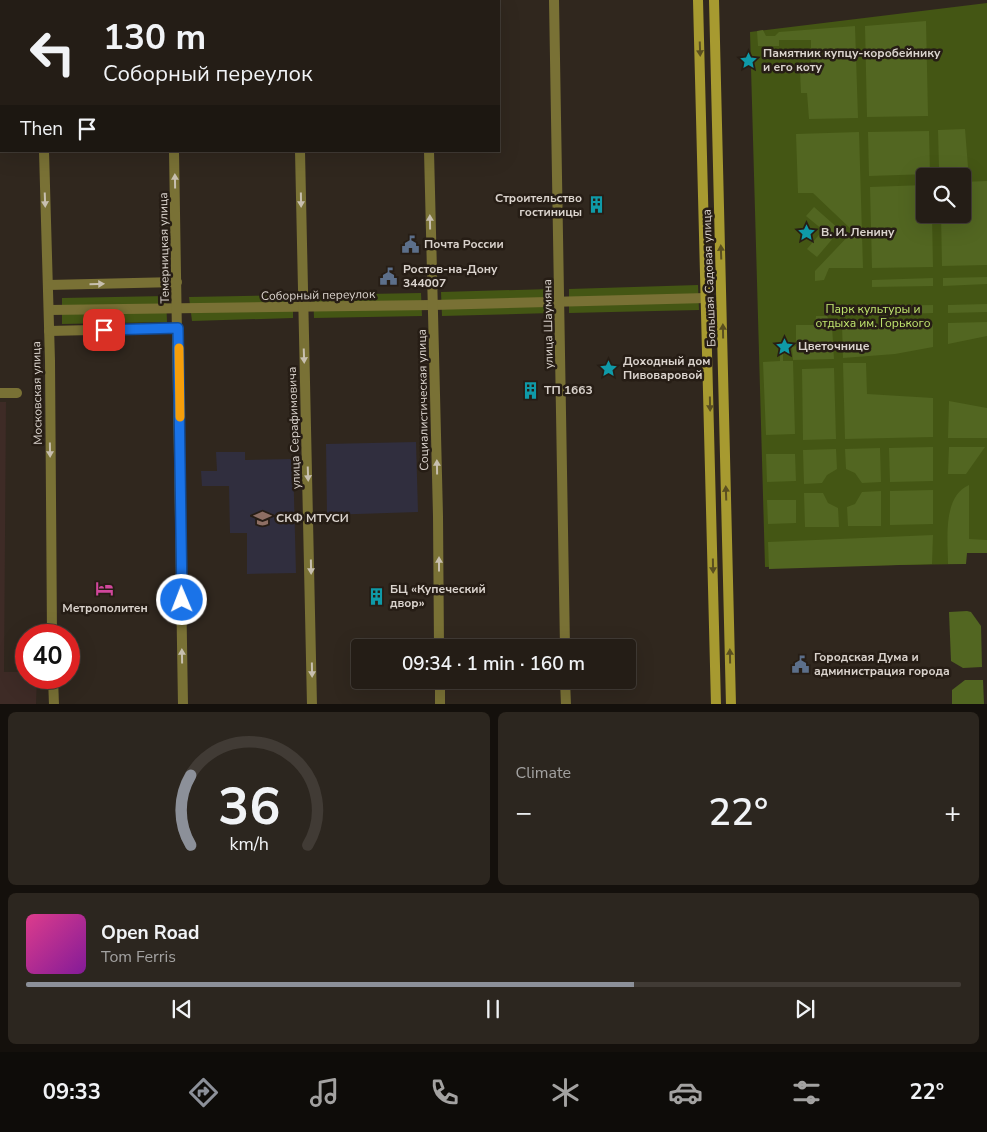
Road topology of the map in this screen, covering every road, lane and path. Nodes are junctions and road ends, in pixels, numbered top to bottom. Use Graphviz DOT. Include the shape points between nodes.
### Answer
graph roads {
  1 [pos="554,0"];
  2 [pos="698,0"];
  3 [pos="714,0"];
  4 [pos="44,152"];
  5 [pos="174,152"];
  6 [pos="300,152"];
  7 [pos="428,152"];
  8 [pos="177,282"];
  9 [pos="48,285"];
  10 [pos="707,298"];
  11 [pos="561,302"];
  12 [pos="433,305"];
  13 [pos="304,307"];
  14 [pos="49,310"];
  15 [pos="178,310"];
  16 [pos="178,328"];
  17 [pos="49,331"];
  18 [pos="0,393"];
  19 [pos="17,393"];
  20 [pos="52,624"];
  21 [pos="439,639"];
  22 [pos="565,639"];
  23 [pos="53,689"];
  24 [pos="440,689"];
  25 [pos="565,689"];
  26 [pos="54,704"];
  27 [pos="183,704"];
  28 [pos="312,704"];
  29 [pos="440,704"];
  30 [pos="566,704"];
  31 [pos="716,704"];
  32 [pos="732,704"];
  1 -- 11 [label="street, улица Шаумяна"];
  2 -- 10 [label="main road, Большая Садовая улица, one-way"];
  32 -- 3 [label="main road, Большая Садовая улица, one-way"];
  4 -- 9 [label="street, Московская улица, one-way"];
  8 -- 5 [label="street, Темерницкая улица, one-way"];
  6 -- 13 [label="street, улица Серафимовича, one-way"];
  12 -- 7 [label="street, Социалистическая улица, one-way"];
  9 -- 8 [label="street, one-way"];
  8 -- 15 [label="street, Темерницкая улица"];
  9 -- 14 [label="street, Московская улица"];
  10 -- 11 [label="street, Соборный переулок"];
  10 -- 31 [label="main road, Большая Садовая улица, one-way"];
  11 -- 12 [label="street, Соборный переулок"];
  11 -- 22 [label="street, улица Шаумяна"];
  12 -- 13 [label="street, Соборный переулок"];
  21 -- 12 [label="street, Социалистическая улица, one-way"];
  13 -- 15 [label="street, Соборный переулок"];
  13 -- 28 [label="street, улица Серафимовича, one-way"];
  14 -- 15 [label="street, Соборный переулок"];
  14 -- 17 [label="street, Московская улица"];
  15 -- 16 [label="street, Темерницкая улица"];
  16 -- 17 [label="street"];
  27 -- 16 [label="street, Темерницкая улица, one-way"];
  17 -- 20 [label="street, Московская улица, one-way"];
  18 -- 19 [label="street"];
  23 -- 26 [label="street"];
  24 -- 29 [label="street"];
  25 -- 30 [label="street"];
}
